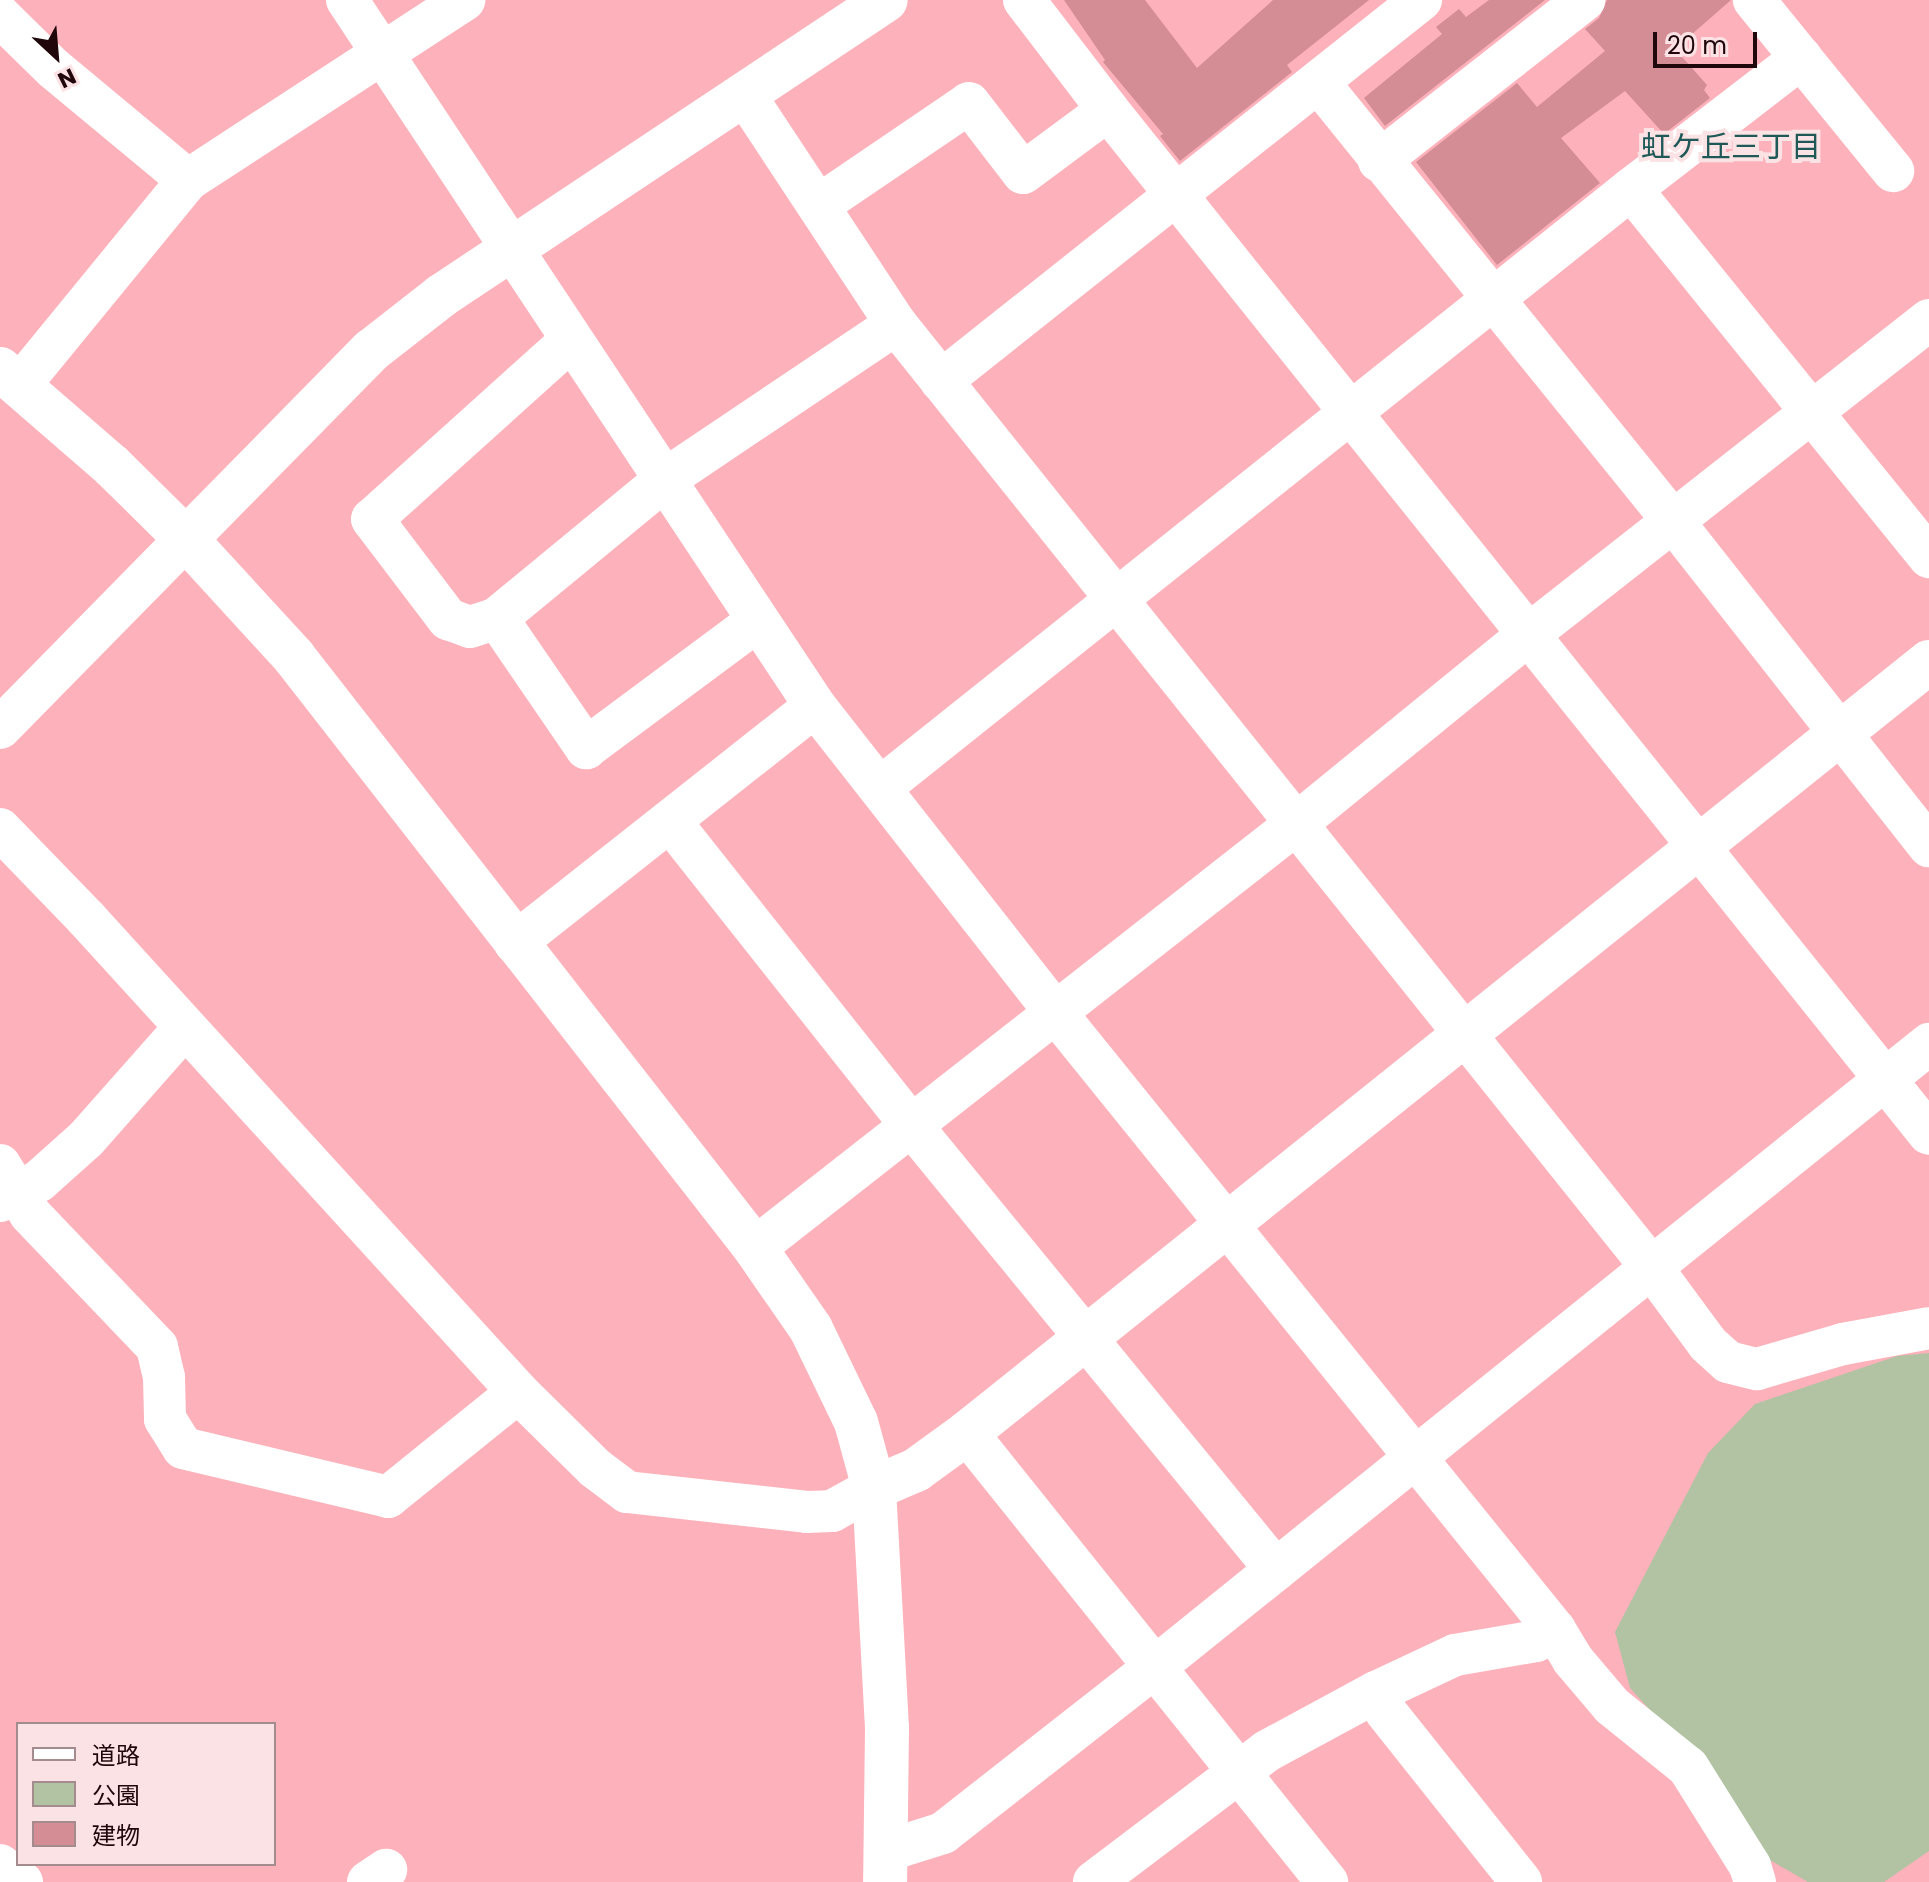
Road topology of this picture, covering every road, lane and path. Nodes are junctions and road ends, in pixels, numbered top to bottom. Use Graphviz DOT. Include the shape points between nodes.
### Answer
graph roads {
  1 [pos="347,0"];
  2 [pos="464,0"];
  3 [pos="886,0"];
  4 [pos="1024,0"];
  5 [pos="1421,0"];
  6 [pos="1584,0"];
  7 [pos="1754,0"];
  8 [pos="0,16"];
  9 [pos="382,54"];
  10 [pos="1801,58"];
  11 [pos="1319,83"];
  12 [pos="745,95"];
  13 [pos="1108,110"];
  14 [pos="1379,161"];
  15 [pos="1893,171"];
  16 [pos="188,180"];
  17 [pos="1631,189"];
  18 [pos="1175,193"];
  19 [pos="819,205"];
  20 [pos="512,252"];
  21 [pos="1493,299"];
  22 [pos="1929,320"];
  23 [pos="896,324"];
  24 [pos="570,341"];
  25 [pos="10,377"];
  26 [pos="941,381"];
  27 [pos="1812,410"];
  28 [pos="1353,413"];
  29 [pos="667,478"];
  30 [pos="1673,521"];
  31 [pos="186,539"];
  32 [pos="1929,557"];
  33 [pos="1117,598"];
  34 [pos="497,618"];
  35 [pos="757,621"];
  36 [pos="1528,635"];
  37 [pos="1929,662"];
  38 [pos="815,706"];
  39 [pos="0,728"];
  40 [pos="1839,734"];
  41 [pos="880,788"];
  42 [pos="670,821"];
  43 [pos="1296,824"];
  44 [pos="0,829"];
  45 [pos="1929,846"];
  46 [pos="1698,848"];
  47 [pos="515,943"];
  48 [pos="1056,1013"];
  49 [pos="185,1027"];
  50 [pos="1465,1036"];
  51 [pos="1929,1044"];
  52 [pos="1886,1080"];
  53 [pos="912,1126"];
  54 [pos="1929,1134"];
  55 [pos="6,1187"];
  56 [pos="1229,1222"];
  57 [pos="755,1248"];
  58 [pos="1652,1268"];
  59 [pos="1929,1328"];
  60 [pos="1088,1337"];
  61 [pos="518,1392"];
  62 [pos="967,1433"];
  63 [pos="1418,1456"];
  64 [pos="874,1488"];
  65 [pos="1276,1570"];
  66 [pos="1555,1630"];
  67 [pos="1155,1667"];
  68 [pos="1376,1692"];
  69 [pos="1240,1769"];
  70 [pos="0,1865"];
  71 [pos="886,1867"];
  72 [pos="22,1882"];
  73 [pos="1094,1882"];
  74 [pos="1327,1882"];
  75 [pos="1521,1882"];
  76 [pos="1755,1882"];
  1 -- 9 [label="street"];
  2 -- 9 [label="street"];
  3 -- 12 [label="street"];
  4 -- 13 [label="street"];
  5 -- 11 [label="street"];
  6 -- 14 [label="street"];
  7 -- 10 [label="street"];
  8 -- 16 [label="street" via="53,68"];
  9 -- 16 [label="street"];
  9 -- 20 [label="street"];
  10 -- 15 [label="street"];
  10 -- 17 [label="street"];
  11 -- 14 [label="street"];
  11 -- 18 [label="street"];
  12 -- 19 [label="street"];
  12 -- 20 [label="street"];
  13 -- 18 [label="street"];
  13 -- 19 [label="street" via="1023,173 969,103"];
  14 -- 21 [label="street"];
  16 -- 25 [label="street"];
  17 -- 21 [label="street"];
  17 -- 27 [label="street"];
  18 -- 26 [label="street"];
  18 -- 28 [label="street"];
  19 -- 23 [label="street"];
  20 -- 24 [label="street"];
  20 -- 31 [label="street" via="441,296 372,350"];
  21 -- 28 [label="street"];
  21 -- 30 [label="street"];
  22 -- 27 [label="street"];
  23 -- 26 [label="street"];
  23 -- 29 [label="street"];
  24 -- 29 [label="street"];
  24 -- 34 [label="street" via="372,519 448,619 470,627"];
  25 -- 31 [label="street"];
  26 -- 33 [label="street"];
  27 -- 30 [label="street"];
  27 -- 32 [label="street"];
  28 -- 33 [label="street"];
  28 -- 36 [label="street"];
  29 -- 34 [label="street"];
  29 -- 35 [label="street"];
  30 -- 36 [label="street"];
  30 -- 40 [label="street"];
  31 -- 39 [label="street"];
  31 -- 47 [label="street" via="294,657"];
  33 -- 41 [label="street"];
  33 -- 43 [label="street"];
  34 -- 35 [label="street" via="586,748"];
  35 -- 38 [label="street"];
  36 -- 43 [label="street"];
  36 -- 46 [label="street"];
  37 -- 40 [label="street"];
  38 -- 41 [label="street"];
  38 -- 42 [label="street"];
  40 -- 45 [label="street"];
  40 -- 46 [label="street"];
  41 -- 48 [label="street"];
  42 -- 47 [label="street"];
  42 -- 53 [label="street"];
  43 -- 48 [label="street"];
  43 -- 50 [label="street"];
  44 -- 49 [label="street"];
  46 -- 50 [label="street"];
  46 -- 52 [label="street"];
  47 -- 57 [label="street"];
  48 -- 53 [label="street"];
  48 -- 56 [label="street"];
  49 -- 55 [label="street" via="86,1139 39,1181"];
  49 -- 61 [label="street"];
  50 -- 56 [label="street"];
  50 -- 58 [label="street"];
  51 -- 52 [label="street"];
  52 -- 54 [label="street"];
  52 -- 58 [label="street"];
  53 -- 57 [label="street"];
  53 -- 60 [label="street"];
  55 -- 61 [label="street" via="157,1347 165,1419 183,1448 388,1497"];
  56 -- 60 [label="street"];
  56 -- 63 [label="street"];
  57 -- 64 [label="street" via="811,1329 856,1422"];
  58 -- 59 [label="street" via="1708,1344 1728,1362 1757,1369 1843,1344"];
  58 -- 63 [label="street"];
  60 -- 62 [label="street"];
  60 -- 65 [label="street"];
  61 -- 64 [label="street" via="627,1492 807,1512 832,1511"];
  62 -- 64 [label="street" via="916,1470"];
  62 -- 67 [label="street"];
  63 -- 65 [label="street"];
  63 -- 66 [label="street"];
  64 -- 71 [label="street" via="887,1728"];
  65 -- 67 [label="street"];
  66 -- 68 [label="street" via="1536,1641 1455,1655"];
  66 -- 76 [label="street" via="1612,1706 1688,1767"];
  67 -- 69 [label="street"];
  67 -- 71 [label="street" via="943,1833"];
  68 -- 69 [label="street"];
  68 -- 75 [label="street" via="1386,1712"];
  69 -- 73 [label="street"];
  69 -- 74 [label="street"];
  70 -- 72 [label="street"];
}
